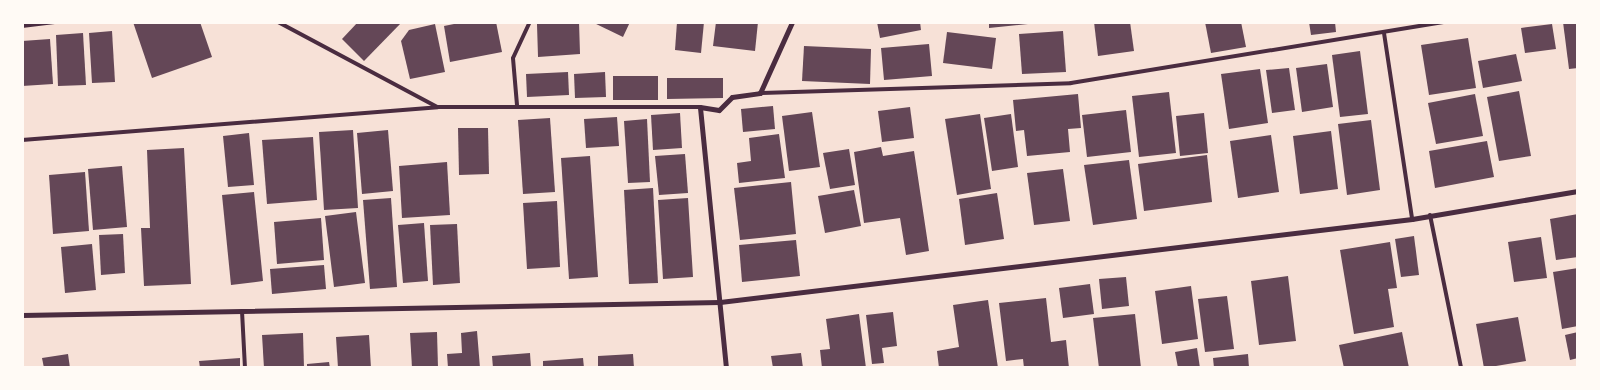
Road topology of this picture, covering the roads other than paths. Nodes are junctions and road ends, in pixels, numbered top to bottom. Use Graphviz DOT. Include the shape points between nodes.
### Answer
graph roads {
  1 [pos="57,22"];
  2 [pos="278,22"];
  3 [pos="530,22"];
  4 [pos="792,22"];
  5 [pos="1445,22"];
  6 [pos="22,26"];
  7 [pos="1384,33"];
  8 [pos="760,93"];
  9 [pos="517,106"];
  10 [pos="700,107"];
  11 [pos="438,108"];
  12 [pos="22,140"];
  13 [pos="1578,190"];
  14 [pos="1430,215"];
  15 [pos="1412,220"];
  16 [pos="720,302"];
  17 [pos="242,311"];
  18 [pos="22,315"];
  19 [pos="245,368"];
  20 [pos="726,368"];
  21 [pos="1462,368"];
  1 -- 6 [label="lane"];
  2 -- 11 [label="lane"];
  3 -- 9 [label="lane" via="513,58"];
  4 -- 8 [label="street"];
  5 -- 7 [label="lane"];
  7 -- 8 [label="lane" via="1070,82"];
  7 -- 15 [label="lane"];
  8 -- 10 [label="street" via="732,98 719,110"];
  9 -- 10 [label="lane"];
  9 -- 11 [label="lane"];
  10 -- 16 [label="street"];
  11 -- 12 [label="lane"];
  13 -- 14 [label="street"];
  14 -- 15 [label="street"];
  14 -- 21 [label="lane"];
  15 -- 16 [label="street"];
  16 -- 17 [label="street"];
  16 -- 20 [label="street"];
  17 -- 18 [label="street"];
  17 -- 19 [label="lane"];
}
